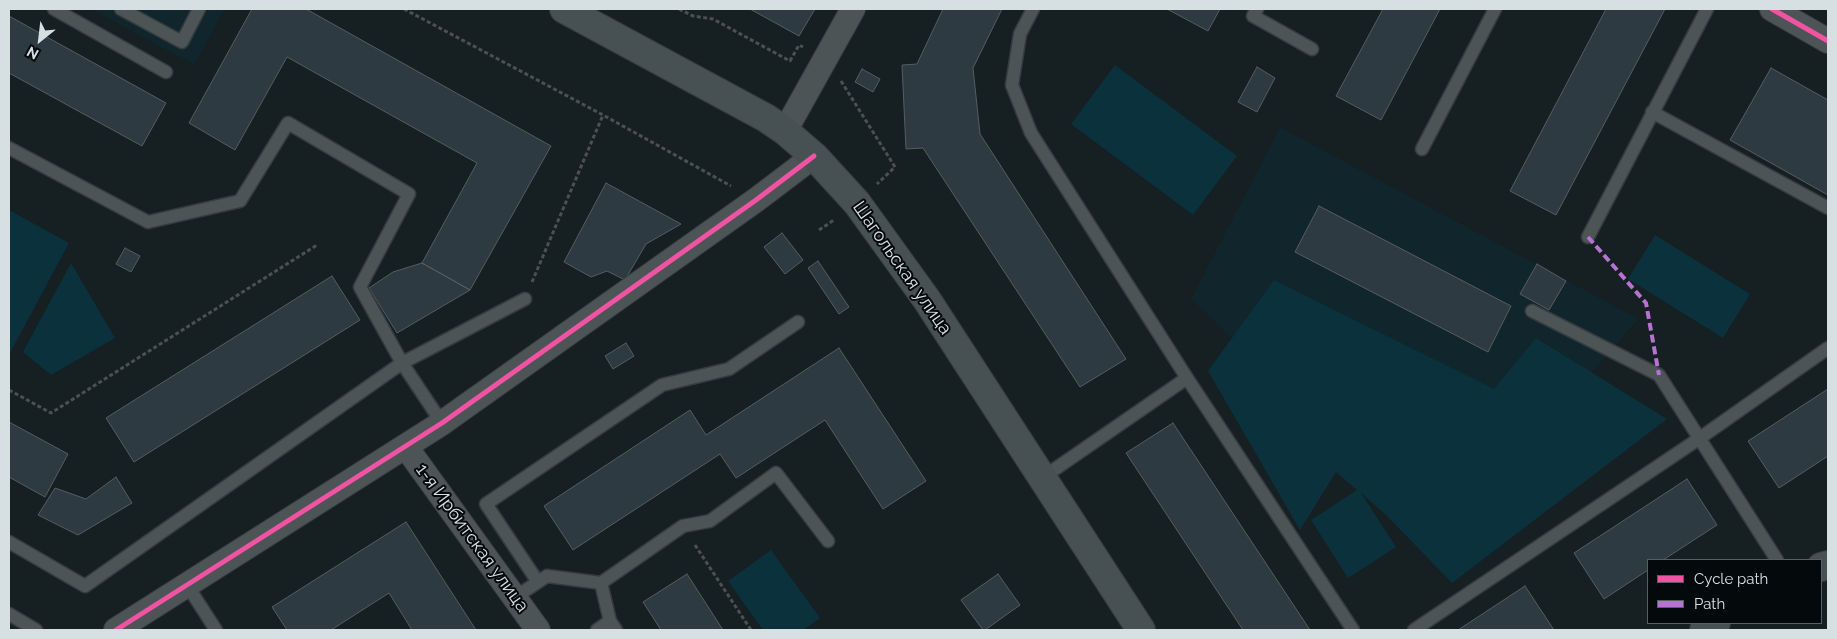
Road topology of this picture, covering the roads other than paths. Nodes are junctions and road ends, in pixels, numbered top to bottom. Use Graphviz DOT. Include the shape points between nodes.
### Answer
graph roads {
  1 [pos="54,9"];
  2 [pos="121,9"];
  3 [pos="199,9"];
  4 [pos="564,9"];
  5 [pos="852,9"];
  6 [pos="1033,9"];
  7 [pos="1257,9"];
  8 [pos="1495,9"];
  9 [pos="1706,9"];
  10 [pos="1772,9"];
  11 [pos="1828,41"];
  12 [pos="1312,49"];
  13 [pos="166,72"];
  14 [pos="1652,112"];
  15 [pos="785,131"];
  16 [pos="9,148"];
  17 [pos="1422,150"];
  18 [pos="814,156"];
  19 [pos="1828,208"];
  20 [pos="1588,237"];
  21 [pos="525,299"];
  22 [pos="1532,311"];
  23 [pos="798,322"];
  24 [pos="1828,348"];
  25 [pos="402,363"];
  26 [pos="1187,378"];
  27 [pos="442,423"];
  28 [pos="1700,438"];
  29 [pos="406,447"];
  30 [pos="1042,478"];
  31 [pos="828,541"];
  32 [pos="9,542"];
  33 [pos="1777,559"];
  34 [pos="538,582"];
  35 [pos="600,583"];
  36 [pos="187,585"];
  37 [pos="514,598"];
  38 [pos="9,614"];
  39 [pos="613,626"];
  40 [pos="36,630"];
  41 [pos="116,630"];
  42 [pos="216,630"];
  43 [pos="538,630"];
  44 [pos="597,630"];
  45 [pos="1141,630"];
  46 [pos="1353,630"];
  47 [pos="1414,630"];
  1 -- 13 [label="lane"];
  2 -- 3 [label="lane" via="182,42"];
  4 -- 15 [label="main road, Шагольская улица"];
  5 -- 15 [label="street"];
  6 -- 26 [label="lane" via="1020,34 1012,86 1031,133"];
  7 -- 12 [label="lane" via="1253,16"];
  8 -- 17 [label="lane"];
  9 -- 14 [label="lane"];
  10 -- 11 [label="street"];
  14 -- 19 [label="lane"];
  14 -- 20 [label="lane"];
  15 -- 18 [label="main road, Шагольская улица"];
  16 -- 25 [label="lane" via="148,222 240,201 288,123 410,194 360,287"];
  18 -- 27 [label="street"];
  18 -- 30 [label="main road, Шагольская улица" via="857,203 927,300"];
  21 -- 25 [label="lane"];
  22 -- 28 [label="lane" via="1659,375"];
  23 -- 34 [label="lane" via="729,368 662,385 486,504"];
  24 -- 28 [label="lane"];
  25 -- 27 [label="lane"];
  25 -- 32 [label="lane" via="86,586"];
  26 -- 30 [label="lane"];
  26 -- 46 [label="lane"];
  27 -- 29 [label="street"];
  28 -- 33 [label="lane"];
  28 -- 47 [label="lane"];
  29 -- 36 [label="street"];
  29 -- 37 [label="street, 1-я Ирбитская улица"];
  30 -- 45 [label="main road, Шагольская улица"];
  31 -- 35 [label="lane" via="776,474 710,521 683,526"];
  34 -- 35 [label="lane" via="547,576"];
  34 -- 37 [label="lane"];
  35 -- 39 [label="lane"];
  36 -- 41 [label="street"];
  36 -- 42 [label="lane"];
  37 -- 43 [label="street, 1-я Ирбитская улица"];
  38 -- 40 [label="lane"];
  39 -- 44 [label="lane"];
}
